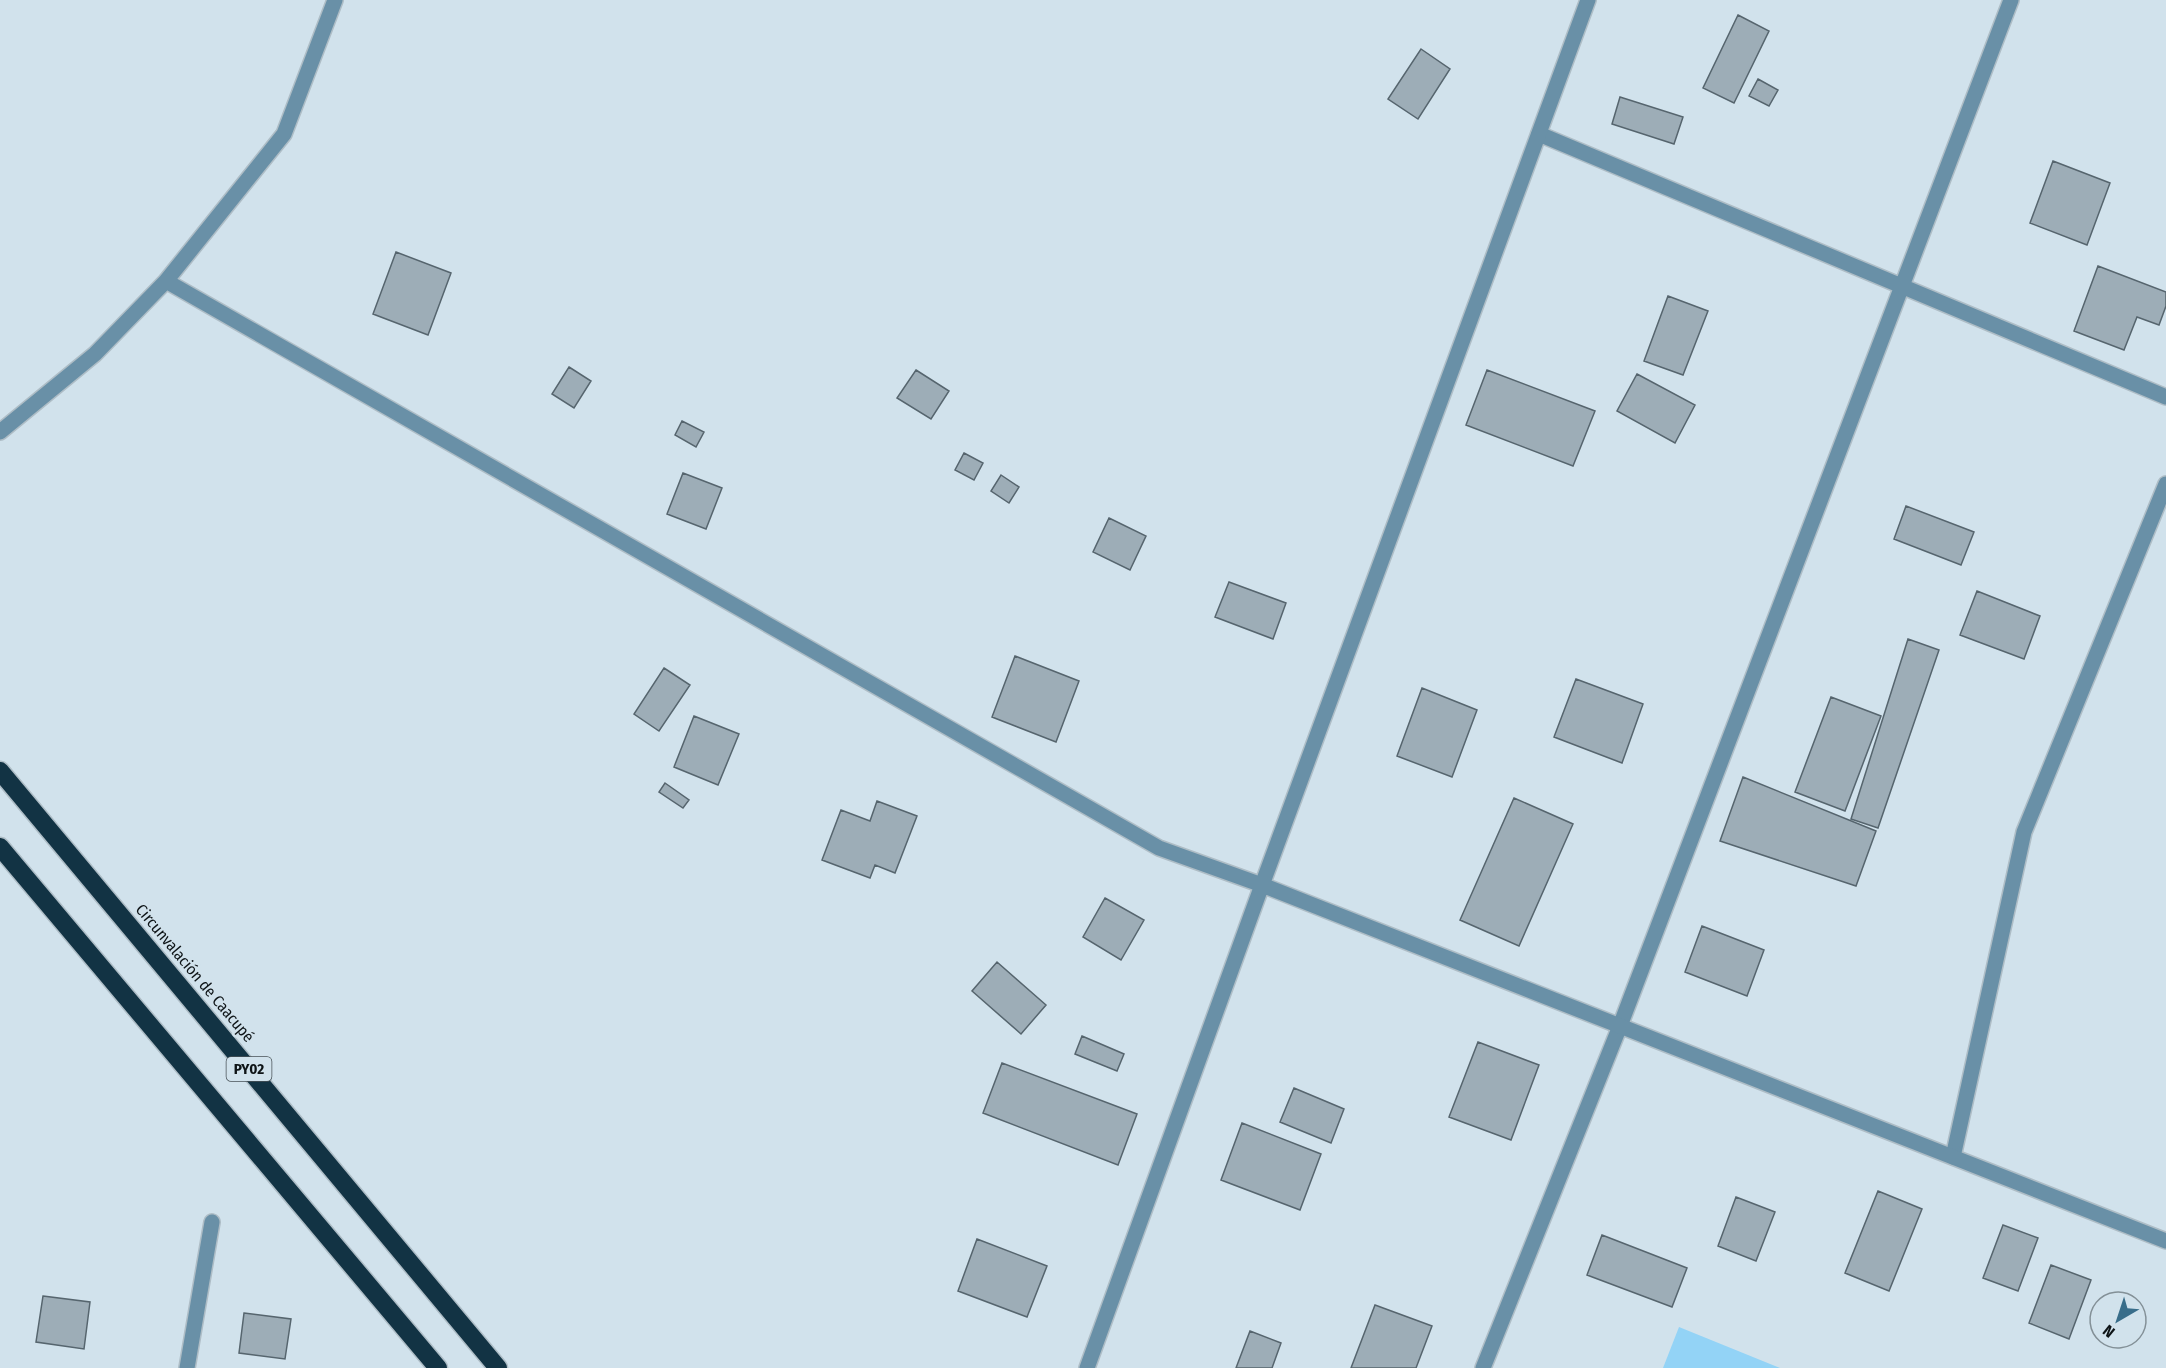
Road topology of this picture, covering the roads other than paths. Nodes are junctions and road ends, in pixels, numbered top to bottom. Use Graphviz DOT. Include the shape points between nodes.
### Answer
graph roads {
  1 [pos="335,0"];
  2 [pos="1588,0"];
  3 [pos="2011,0"];
  4 [pos="1539,134"];
  5 [pos="166,281"];
  6 [pos="1902,286"];
  7 [pos="2166,397"];
  8 [pos="0,432"];
  9 [pos="2166,484"];
  10 [pos="0,771"];
  11 [pos="0,847"];
  12 [pos="1262,885"];
  13 [pos="1620,1026"];
  14 [pos="1953,1157"];
  15 [pos="212,1222"];
  16 [pos="2166,1241"];
  17 [pos="187,1368"];
  18 [pos="438,1368"];
  19 [pos="498,1368"];
  20 [pos="1087,1368"];
  21 [pos="1483,1368"];
  1 -- 5 [label="street" via="284,134"];
  2 -- 4 [label="street"];
  3 -- 6 [label="street"];
  4 -- 6 [label="street"];
  4 -- 12 [label="street"];
  5 -- 8 [label="street" via="95,354"];
  5 -- 12 [label="street" via="1159,848"];
  6 -- 7 [label="street"];
  6 -- 13 [label="street"];
  9 -- 14 [label="street" via="2024,832"];
  10 -- 19 [label="highway, Circunvalación de Caacupé / PY02"];
  11 -- 18 [label="highway, PY02"];
  12 -- 13 [label="street"];
  12 -- 20 [label="street"];
  13 -- 14 [label="street"];
  13 -- 21 [label="street"];
  14 -- 16 [label="street"];
  15 -- 17 [label="street"];
}
